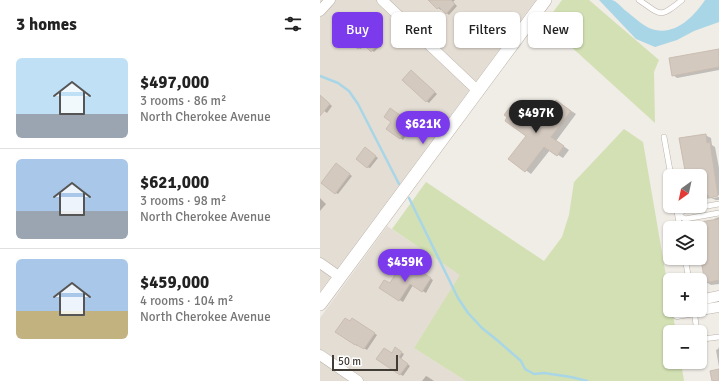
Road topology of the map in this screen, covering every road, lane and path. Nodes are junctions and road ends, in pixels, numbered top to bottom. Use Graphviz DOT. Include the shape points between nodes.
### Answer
graph roads {
  1 [pos="330,0"];
  2 [pos="382,0"];
  3 [pos="545,0"];
  4 [pos="640,0"];
  5 [pos="682,0"];
  6 [pos="320,11"];
  7 [pos="478,91"];
  8 [pos="664,137"];
  9 [pos="670,169"];
  10 [pos="719,204"];
  11 [pos="719,213"];
  12 [pos="678,215"];
  13 [pos="679,221"];
  14 [pos="320,263"];
  15 [pos="340,277"];
  16 [pos="719,296"];
  17 [pos="707,299"];
  18 [pos="320,304"];
  19 [pos="719,307"];
  20 [pos="707,309"];
  21 [pos="719,337"];
  22 [pos="707,339"];
  23 [pos="320,355"];
  24 [pos="358,381"];
  1 -- 6 [label="street"];
  2 -- 7 [label="street"];
  3 -- 7 [label="street"];
  4 -- 5 [label="lane" via="663,14"];
  7 -- 15 [label="street"];
  8 -- 9 [label="lane"];
  10 -- 12 [label="lane" via="684,210"];
  11 -- 12 [label="lane" via="685,219"];
  12 -- 13 [label="lane"];
  14 -- 15 [label="street"];
  15 -- 18 [label="street"];
  16 -- 17 [label="street"];
  19 -- 20 [label="street"];
  21 -- 22 [label="lane"];
  23 -- 24 [label="street"];
}
